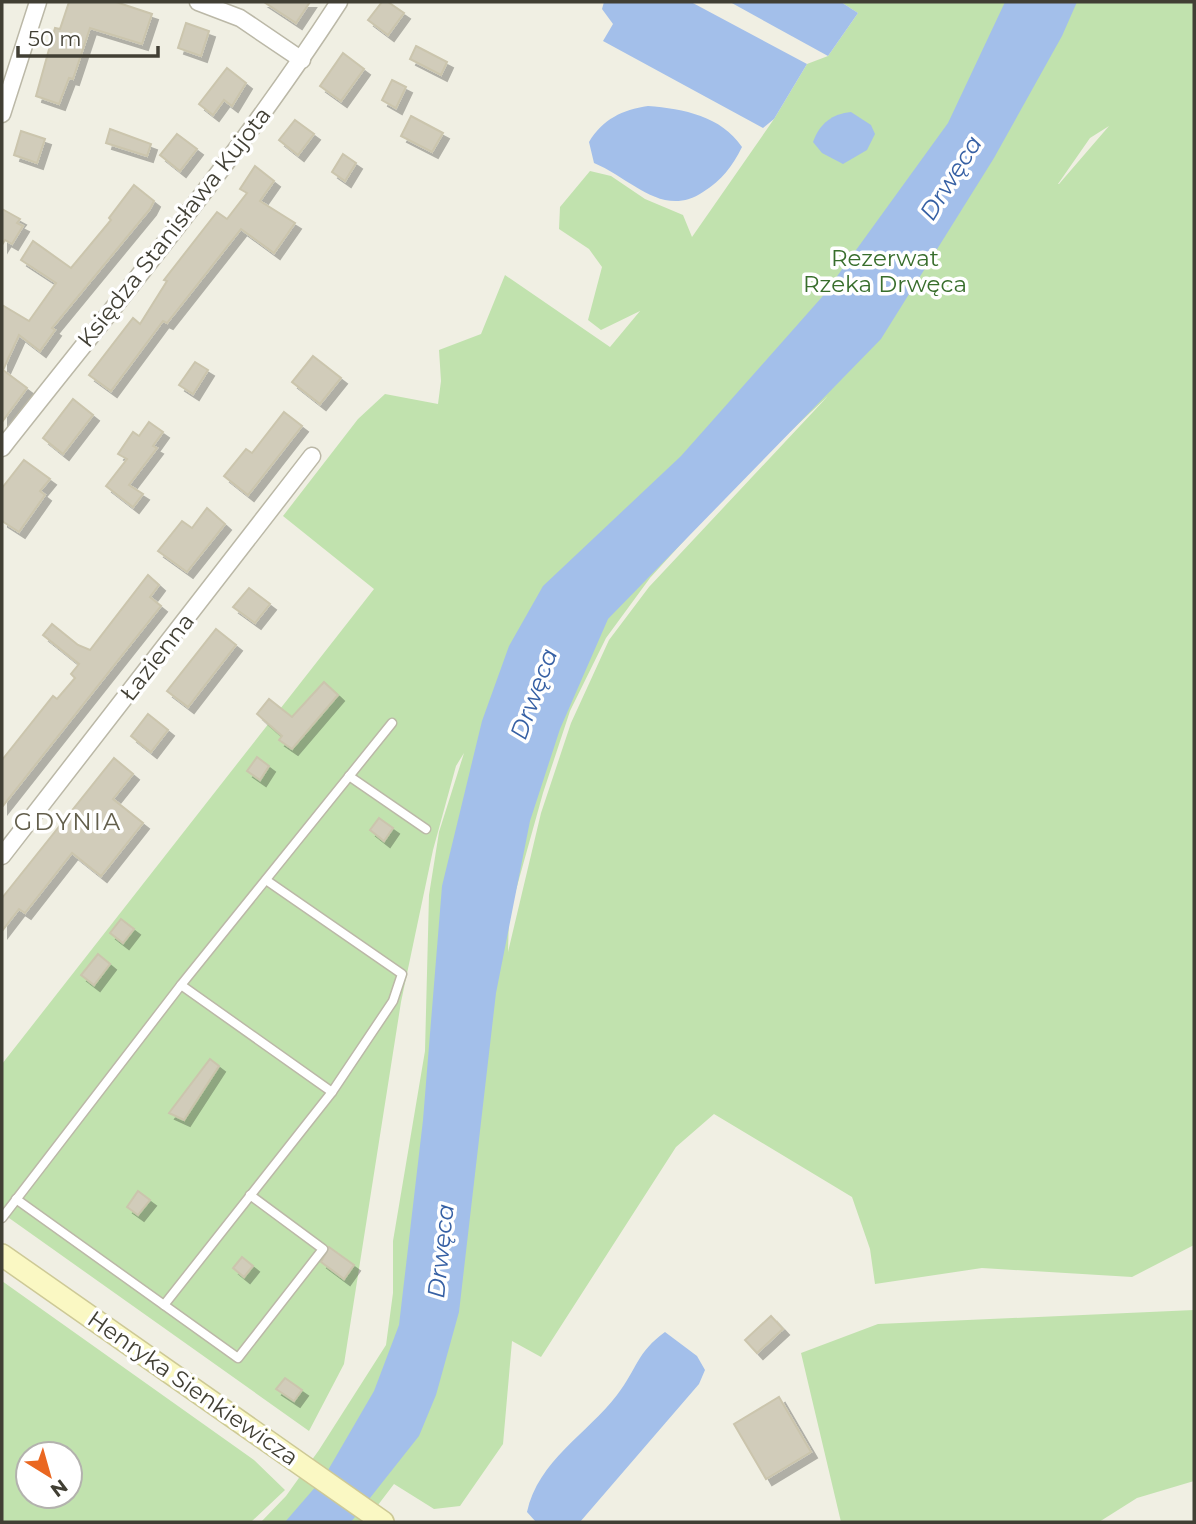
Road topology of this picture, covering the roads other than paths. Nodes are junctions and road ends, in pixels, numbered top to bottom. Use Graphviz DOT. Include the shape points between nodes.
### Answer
graph roads {
  1 [pos="38,2"];
  2 [pos="198,2"];
  3 [pos="339,2"];
  4 [pos="302,60"];
  5 [pos="2,114"];
  6 [pos="2,448"];
  7 [pos="312,456"];
  8 [pos="391,723"];
  9 [pos="349,776"];
  10 [pos="426,829"];
  11 [pos="2,856"];
  12 [pos="266,880"];
  13 [pos="181,985"];
  14 [pos="332,1092"];
  15 [pos="250,1195"];
  16 [pos="16,1199"];
  17 [pos="2,1218"];
  18 [pos="2,1255"];
  19 [pos="164,1305"];
  20 [pos="383,1522"];
  1 -- 5 [label="street"];
  2 -- 4 [label="street" via="240,18"];
  3 -- 4 [label="street, Księdza Stanisława Kujota"];
  4 -- 6 [label="street, Księdza Stanisława Kujota"];
  7 -- 11 [label="street, Łazienna"];
  8 -- 9 [label="lane"];
  9 -- 10 [label="lane"];
  9 -- 12 [label="lane"];
  12 -- 13 [label="lane"];
  12 -- 14 [label="lane" via="402,974 393,1001"];
  13 -- 14 [label="lane"];
  13 -- 16 [label="lane"];
  14 -- 15 [label="lane"];
  15 -- 19 [label="lane"];
  15 -- 19 [label="lane" via="323,1249 247,1347 238,1358"];
  16 -- 17 [label="lane"];
  16 -- 19 [label="lane"];
  18 -- 20 [label="main road, Henryka Sienkiewicza"];
}
